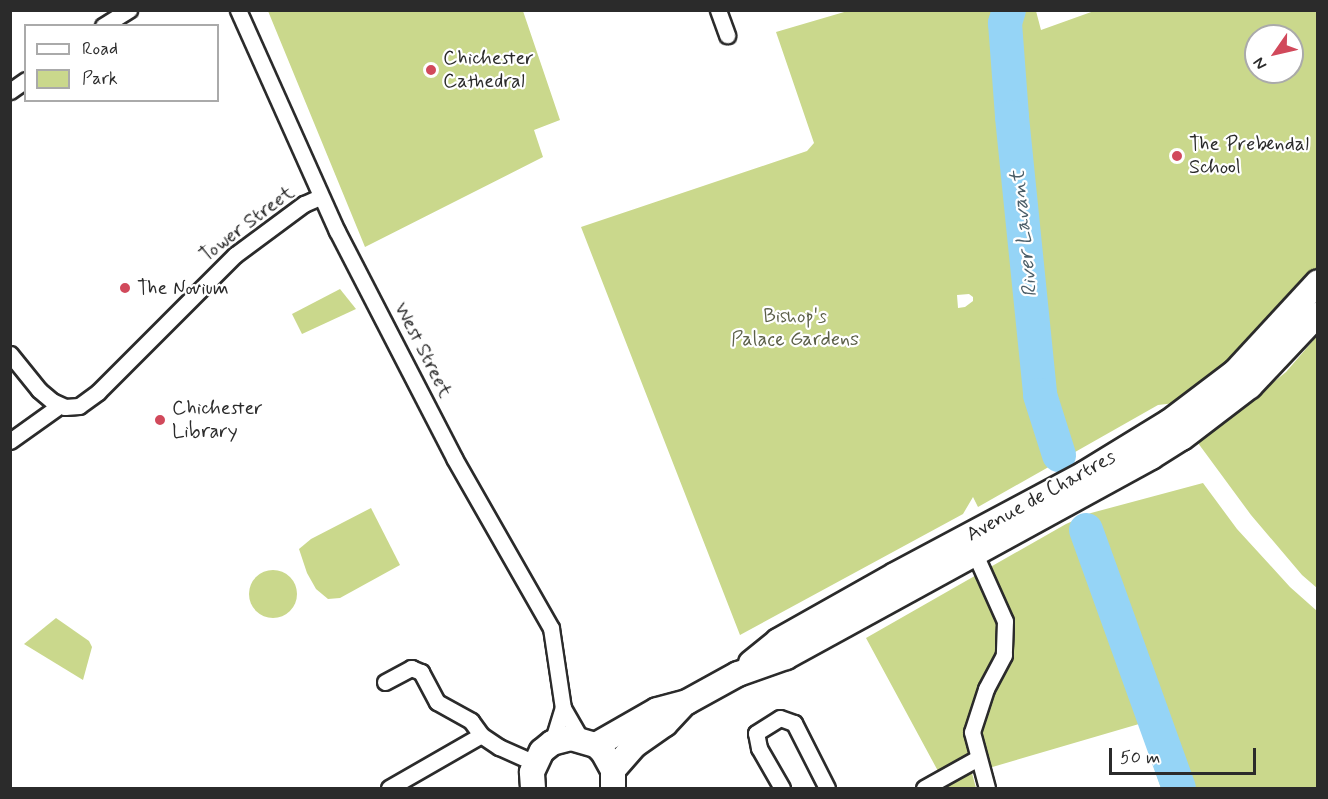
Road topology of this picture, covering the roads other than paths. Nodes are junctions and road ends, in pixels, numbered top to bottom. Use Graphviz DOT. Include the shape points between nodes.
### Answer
graph roads {
  1 [pos="129,10"];
  2 [pos="238,10"];
  3 [pos="718,10"];
  4 [pos="106,24"];
  5 [pos="727,35"];
  6 [pos="24,81"];
  7 [pos="10,91"];
  8 [pos="320,197"];
  9 [pos="1317,282"];
  10 [pos="1317,314"];
  11 [pos="10,354"];
  12 [pos="59,406"];
  13 [pos="10,441"];
  14 [pos="975,554"];
  15 [pos="738,674"];
  16 [pos="385,682"];
  17 [pos="687,702"];
  18 [pos="563,708"];
  19 [pos="481,735"];
  20 [pos="588,742"];
  21 [pos="552,743"];
  22 [pos="978,758"];
  23 [pos="535,763"];
  24 [pos="613,779"];
  25 [pos="389,789"];
  26 [pos="532,789"];
  27 [pos="782,789"];
  28 [pos="827,789"];
  29 [pos="924,789"];
  30 [pos="987,789"];
  1 -- 4 [label="street"];
  2 -- 8 [label="street, West Street"];
  3 -- 5 [label="street"];
  6 -- 7 [label="street"];
  8 -- 12 [label="street, Tower Street" via="304,204 227,262 89,399 74,408"];
  8 -- 18 [label="street, West Street" via="454,458 551,628"];
  9 -- 15 [label="main road, Avenue de Chartres" via="1235,372 1169,422 1084,474 778,641"];
  10 -- 14 [label="main road, Avenue de Chartres" via="1250,386 1182,438"];
  11 -- 12 [label="street" via="39,390"];
  12 -- 13 [label="street, Tower Street"];
  14 -- 15 [label="main road, Avenue de Chartres" via="786,657"];
  14 -- 22 [label="street" via="1005,621 1004,655 986,688 972,732"];
  15 -- 17 [label="main road, Avenue de Chartres"];
  16 -- 19 [label="street" via="411,668 421,672 437,702 471,721"];
  17 -- 20 [label="main road, Avenue de Chartres" via="657,710"];
  17 -- 24 [label="main road, Avenue de Chartres" via="635,745"];
  18 -- 20 [label="street, West Street"];
  18 -- 21 [label="street, West Street"];
  19 -- 23 [label="street"];
  19 -- 25 [label="street"];
  20 -- 21 [label="main road" via="571,738"];
  20 -- 24 [label="main road" via="603,752"];
  21 -- 23 [label="main road"];
  22 -- 29 [label="street"];
  22 -- 30 [label="street"];
  23 -- 26 [label="main road"];
  27 -- 28 [label="street" via="759,748 756,733 780,718 794,723"];
}
